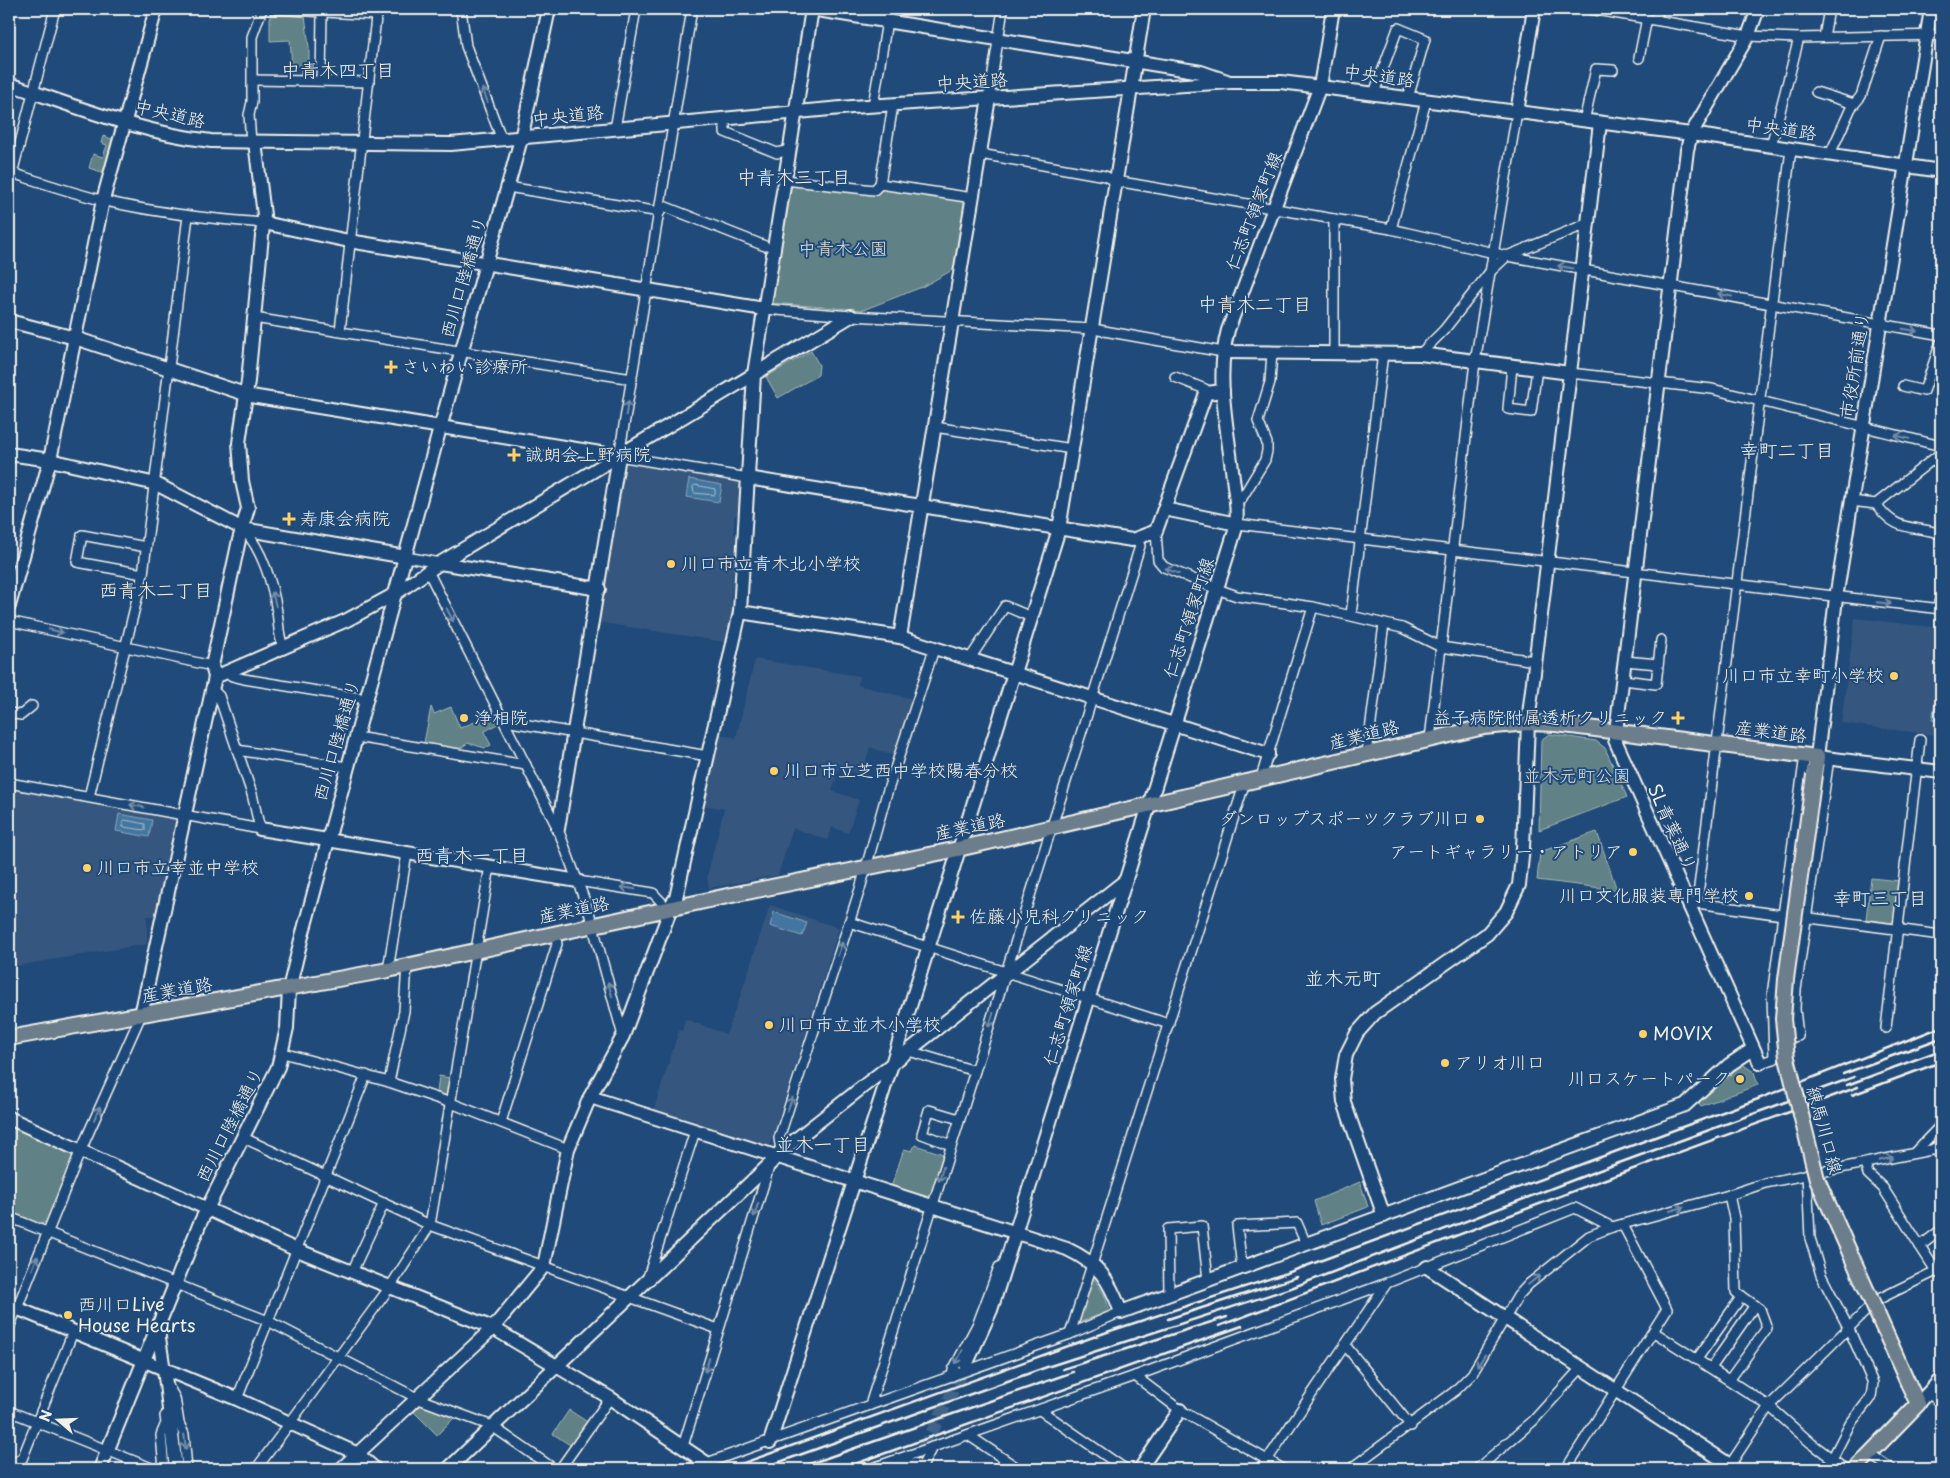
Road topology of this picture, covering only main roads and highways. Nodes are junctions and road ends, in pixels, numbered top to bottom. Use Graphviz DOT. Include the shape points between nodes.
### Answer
graph roads {
  1 [pos="1817,757"];
  2 [pos="9,1038"];
  3 [pos="1855,1469"];
  1 -- 2 [label="main road, 産業道路" via="1528,723 1484,727 958,849 388,970"];
  1 -- 3 [label="main road, 練馬川口線, bridge" via="1786,979 1783,1019 1787,1058 1817,1179 1918,1404"];
}
